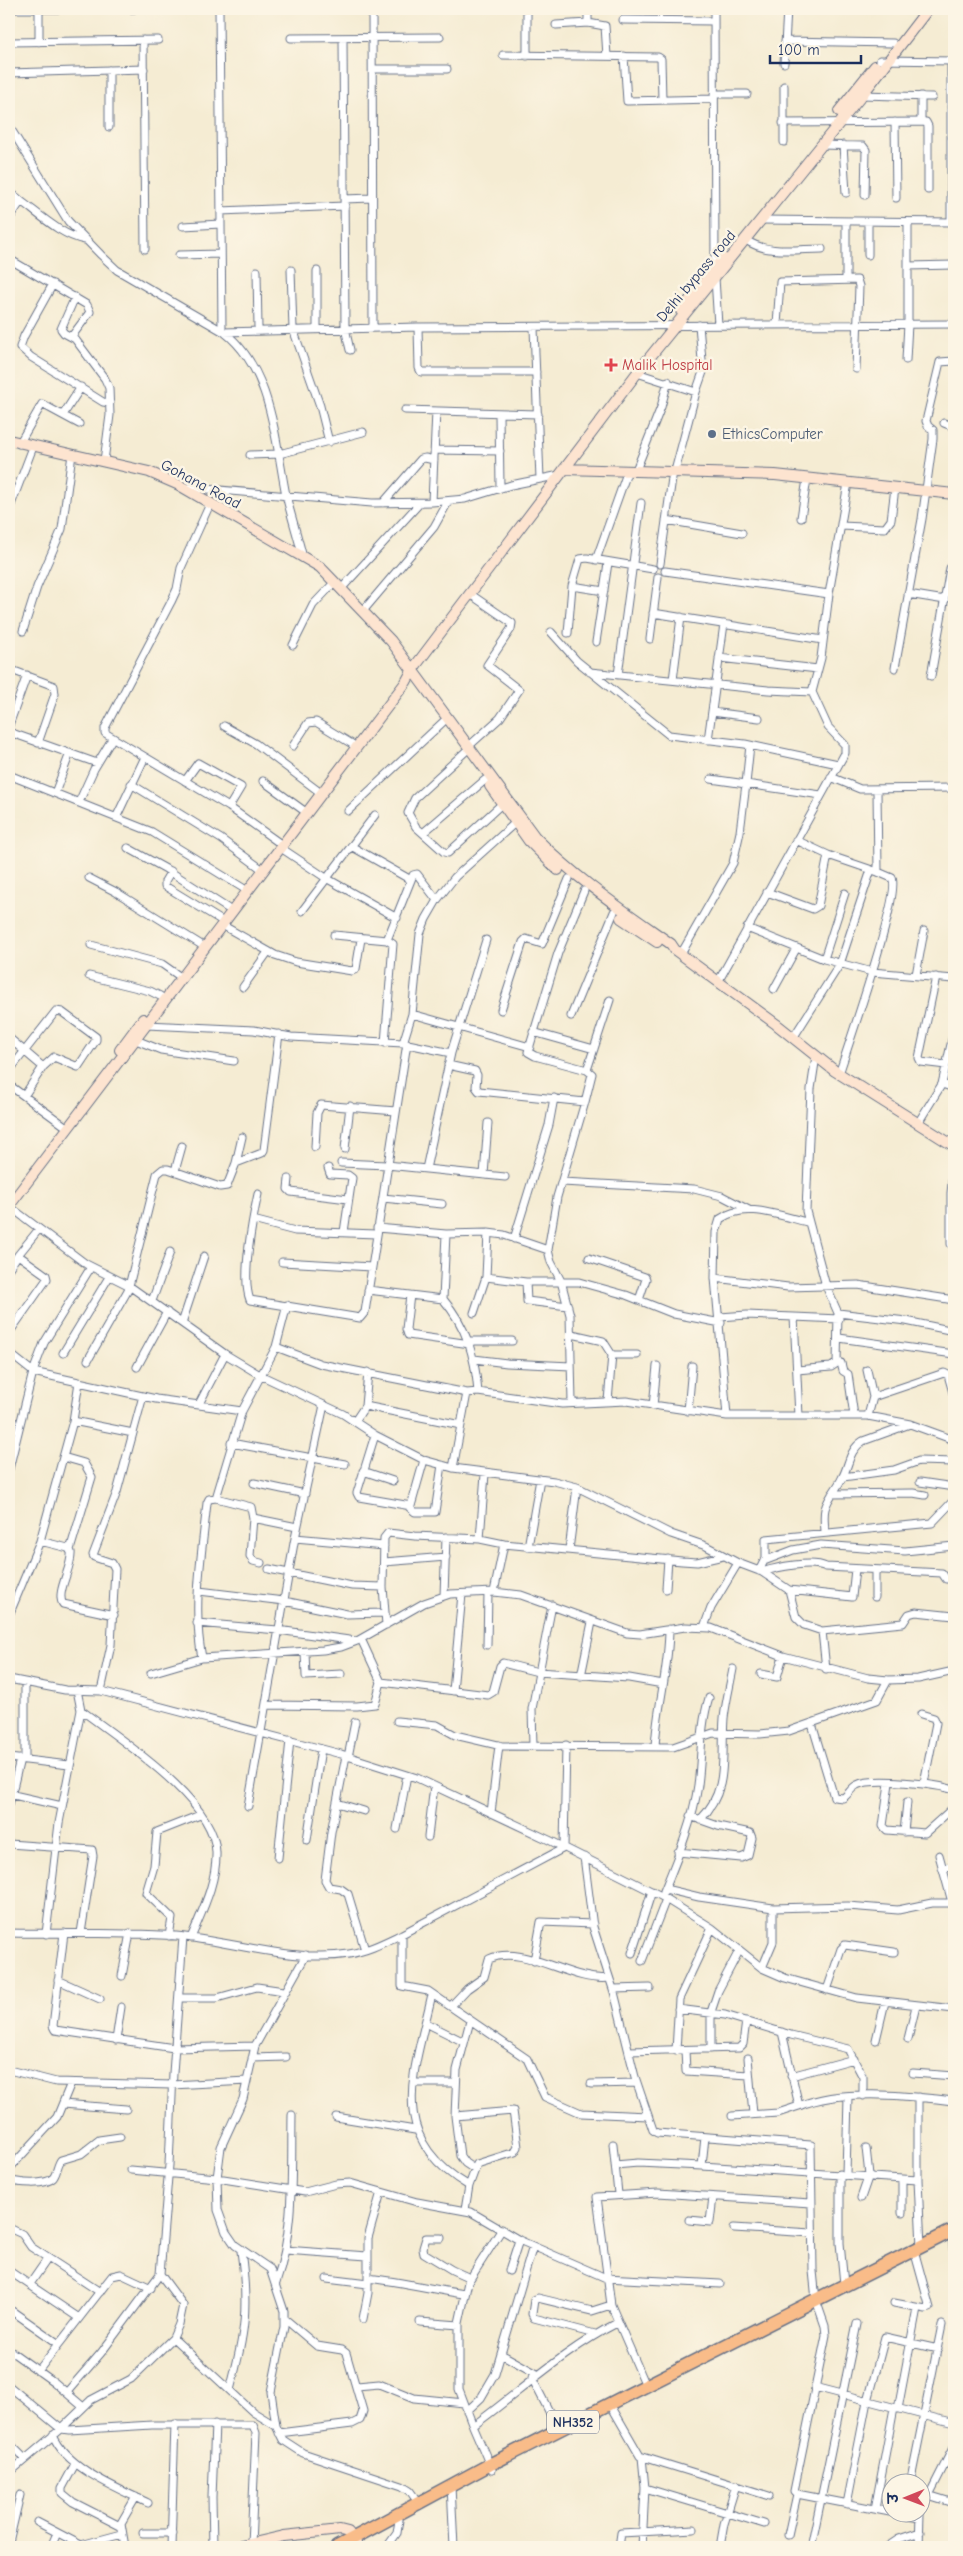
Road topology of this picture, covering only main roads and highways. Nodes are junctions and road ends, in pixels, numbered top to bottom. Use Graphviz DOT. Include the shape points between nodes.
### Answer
graph roads {
  1 [pos="920,9"];
  2 [pos="928,9"];
  3 [pos="915,21"];
  4 [pos="835,122"];
  5 [pos="674,325"];
  6 [pos="14,442"];
  7 [pos="562,472"];
  8 [pos="954,494"];
  9 [pos="308,561"];
  10 [pos="410,673"];
  11 [pos="467,749"];
  12 [pos="504,801"];
  13 [pos="280,845"];
  14 [pos="220,922"];
  15 [pos="678,952"];
  16 [pos="180,976"];
  17 [pos="149,1018"];
  18 [pos="65,1126"];
  19 [pos="954,1146"];
  20 [pos="9,1196"];
  21 [pos="9,1206"];
  22 [pos="953,2231"];
  23 [pos="420,2505"];
  24 [pos="353,2543"];
  25 [pos="237,2547"];
  26 [pos="337,2547"];
  1 -- 3 [label="main road, Delhi bypass road"];
  2 -- 3 [label="main road, Delhi bypass road"];
  3 -- 4 [label="main road, Delhi bypass road"];
  4 -- 5 [label="main road, Delhi bypass road" via="715,267"];
  4 -- 5 [label="main road, Delhi bypass road" via="746,240"];
  5 -- 7 [label="main road, Delhi bypass road"];
  6 -- 9 [label="main road, Gohana Road" via="148,472 182,487"];
  7 -- 8 [label="main road" via="674,471 807,479"];
  7 -- 10 [label="main road, Delhi bypass road"];
  9 -- 10 [label="main road"];
  9 -- 10 [label="main road" via="320,567 363,611"];
  10 -- 11 [label="main road"];
  10 -- 11 [label="main road" via="443,722"];
  10 -- 13 [label="main road"];
  10 -- 13 [label="main road" via="379,707"];
  11 -- 12 [label="main road"];
  11 -- 12 [label="main road" via="485,780"];
  12 -- 15 [label="main road" via="556,859"];
  12 -- 15 [label="main road" via="529,841 569,879 667,948"];
  13 -- 14 [label="main road"];
  13 -- 14 [label="main road" via="227,908"];
  14 -- 16 [label="main road"];
  14 -- 16 [label="main road" via="200,944"];
  15 -- 19 [label="main road" via="839,1074"];
  16 -- 17 [label="main road"];
  16 -- 17 [label="main road" via="160,996"];
  17 -- 18 [label="main road"];
  17 -- 18 [label="main road" via="136,1040"];
  18 -- 20 [label="main road"];
  18 -- 21 [label="main road"];
  22 -- 23 [label="highway, NH352" via="844,2284 814,2301 810,2308"];
  23 -- 24 [label="highway, NH352"];
  23 -- 24 [label="highway, NH352"];
  24 -- 25 [label="main road" via="346,2530 340,2530 284,2536"];
  24 -- 26 [label="highway, NH352"];
}
